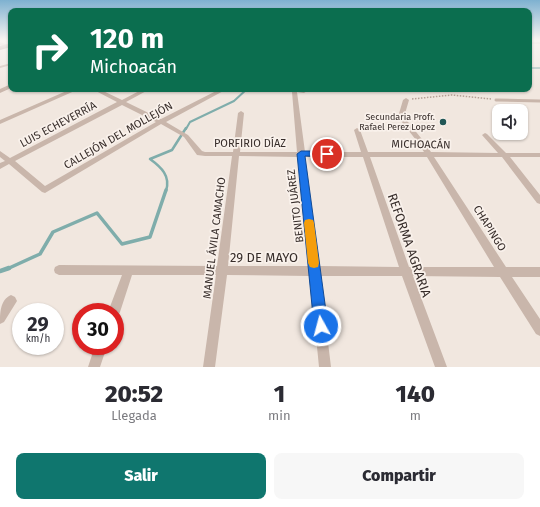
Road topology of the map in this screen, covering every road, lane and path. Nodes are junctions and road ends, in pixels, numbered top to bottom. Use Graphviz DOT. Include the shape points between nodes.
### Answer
graph roads {
  1 [pos="69,92"];
  2 [pos="101,92"];
  3 [pos="141,92"];
  4 [pos="218,92"];
  5 [pos="294,92"];
  6 [pos="406,100"];
  7 [pos="496,100"];
  8 [pos="540,101"];
  9 [pos="122,102"];
  10 [pos="241,112"];
  11 [pos="162,121"];
  12 [pos="0,122"];
  13 [pos="357,130"];
  14 [pos="485,135"];
  15 [pos="0,153"];
  16 [pos="301,154"];
  17 [pos="365,154"];
  18 [pos="236,155"];
  19 [pos="430,155"];
  20 [pos="540,155"];
  21 [pos="505,156"];
  22 [pos="10,161"];
  23 [pos="0,166"];
  24 [pos="540,200"];
  25 [pos="59,270"];
  26 [pos="129,270"];
  27 [pos="222,271"];
  28 [pos="315,271"];
  29 [pos="406,272"];
  30 [pos="503,272"];
  31 [pos="540,272"];
  32 [pos="11,301"];
  33 [pos="117,303"];
  34 [pos="0,318"];
  35 [pos="540,330"];
  36 [pos="98,355"];
  37 [pos="94,367"];
  38 [pos="209,367"];
  39 [pos="325,367"];
  40 [pos="441,367"];
  1 -- 12 [label="street"];
  2 -- 9 [label="street"];
  3 -- 9 [label="street, LUIS ECHEVERRÍA"];
  4 -- 11 [label="street, CALLEJÓN DEL MOLLEJÓN"];
  5 -- 16 [label="street, BENITO JUÁREZ"];
  6 -- 7 [label="path" via="432,95 477,96"];
  6 -- 19 [label="street, CHAPINGO" via="401,117"];
  7 -- 8 [label="lane"];
  9 -- 11 [label="street"];
  9 -- 22 [label="street, LUIS ECHEVERRÍA"];
  10 -- 18 [label="street, MANUEL ÁVILA CAMACHO"];
  11 -- 18 [label="street, PORFIRIO DÍAZ" via="186,136 200,153"];
  11 -- 22 [label="street, CALLEJÓN DEL MOLLEJÓN" via="45,190"];
  13 -- 17 [label="street, REFORMA AGRARIA"];
  14 -- 21 [label="street"];
  15 -- 22 [label="street"];
  16 -- 17 [label="street, MICHOACÁN"];
  16 -- 18 [label="street, PORFIRIO DÍAZ"];
  16 -- 28 [label="street, BENITO JUÁREZ"];
  17 -- 19 [label="street, MICHOACÁN"];
  17 -- 29 [label="street, REFORMA AGRARIA"];
  18 -- 27 [label="street, MANUEL ÁVILA CAMACHO"];
  19 -- 21 [label="street, MICHOACÁN"];
  19 -- 30 [label="street, CHAPINGO"];
  20 -- 21 [label="street, MICHOACÁN"];
  21 -- 24 [label="street"];
  22 -- 23 [label="street, LUIS ECHEVERRÍA"];
  25 -- 26 [label="street, 29 DE MAYO"];
  26 -- 27 [label="street, 29 DE MAYO"];
  26 -- 33 [label="street"];
  27 -- 28 [label="street, 29 DE MAYO"];
  27 -- 38 [label="street, MANUEL ÁVILA CAMACHO"];
  28 -- 29 [label="street, 29 DE MAYO"];
  28 -- 39 [label="street, BENITO JUÁREZ"];
  29 -- 30 [label="street, 29 DE MAYO"];
  29 -- 40 [label="street, REFORMA AGRARIA"];
  30 -- 31 [label="street, 29 DE MAYO"];
  30 -- 35 [label="street, CHAPINGO"];
  32 -- 34 [label="street"];
  36 -- 37 [label="street"];
}
